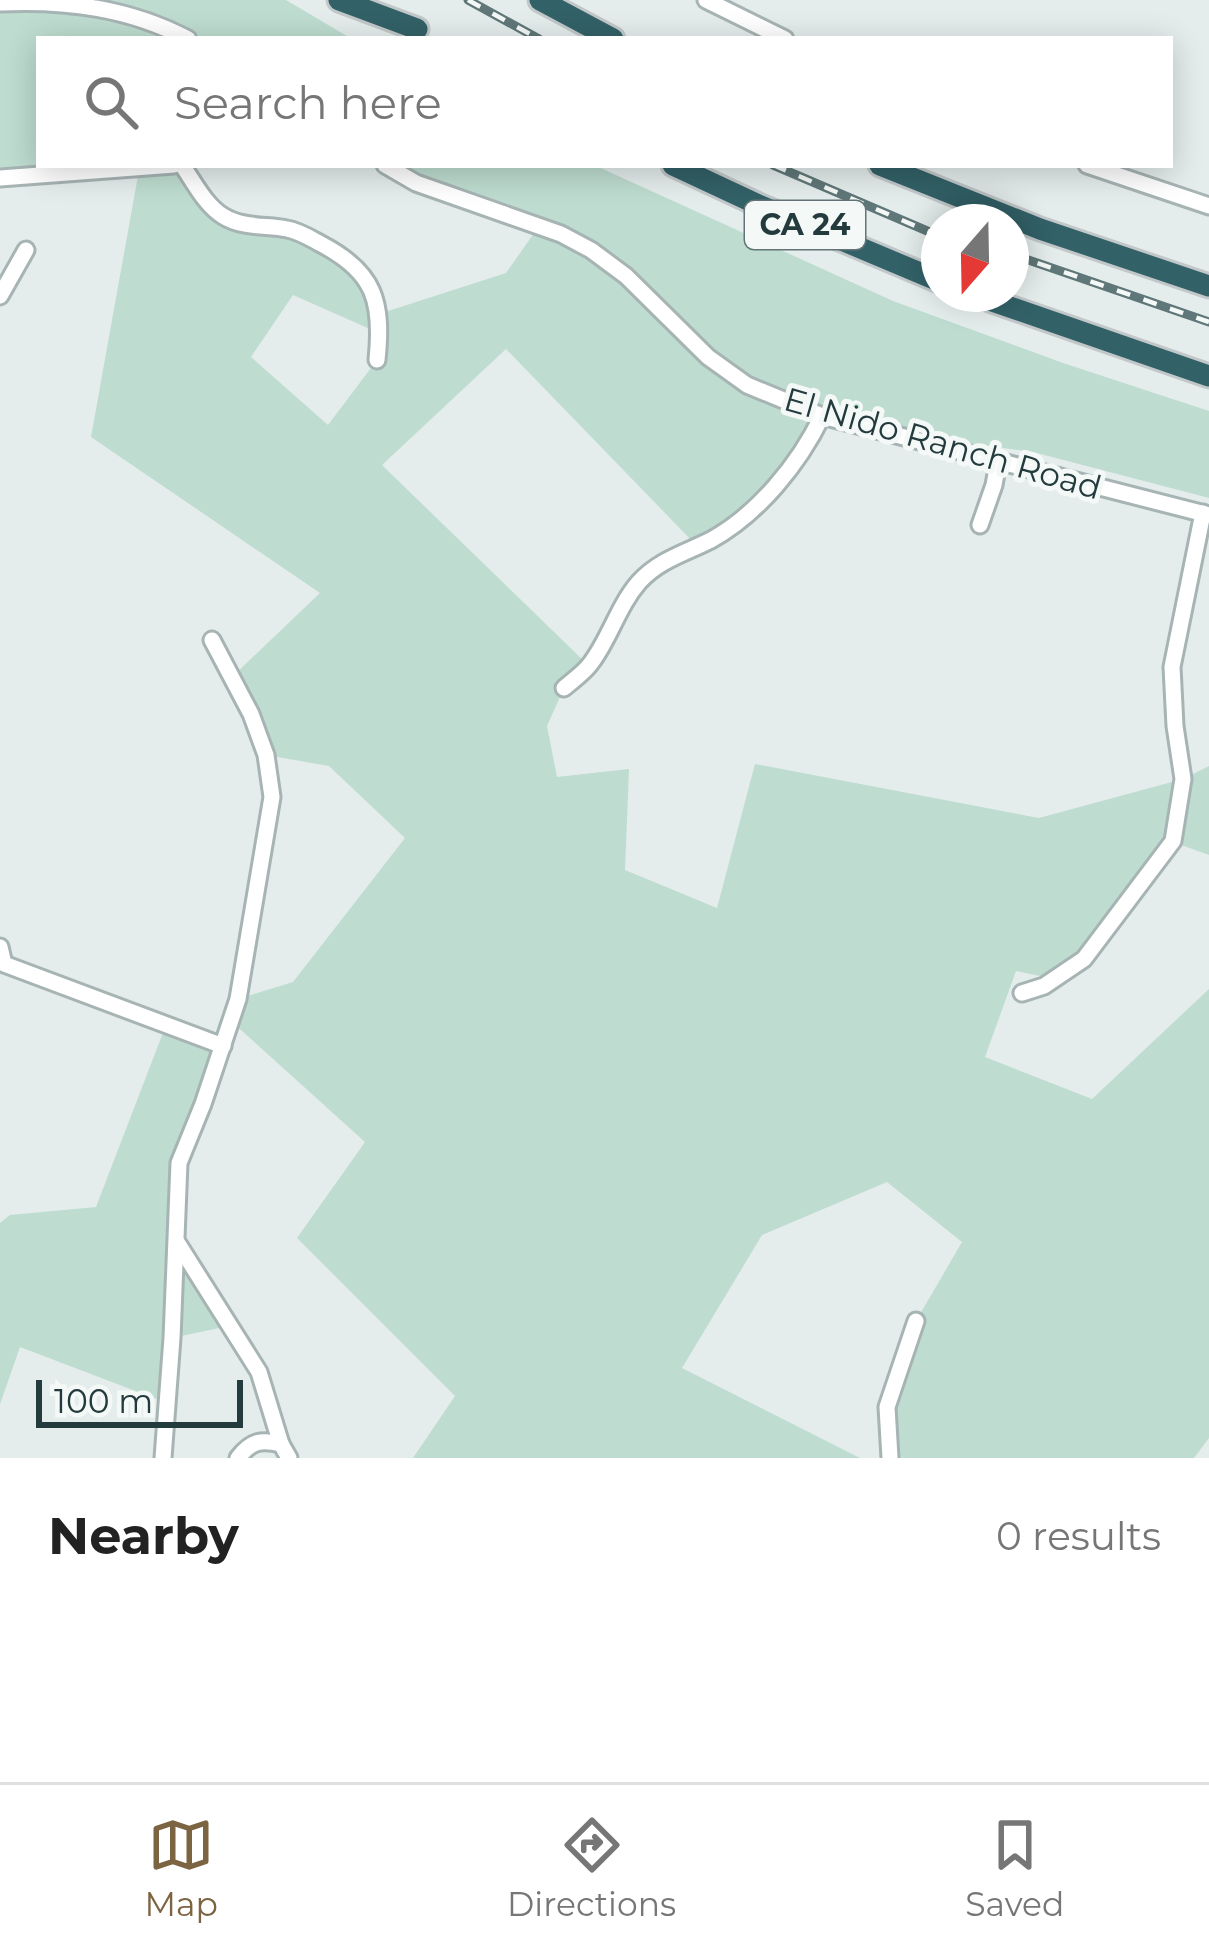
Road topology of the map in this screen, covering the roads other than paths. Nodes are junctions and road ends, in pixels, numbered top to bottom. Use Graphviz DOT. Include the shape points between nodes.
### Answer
graph roads {
  1 [pos="339,0"];
  2 [pos="368,0"];
  3 [pos="540,0"];
  4 [pos="706,0"];
  5 [pos="0,3"];
  6 [pos="426,34"];
  7 [pos="181,36"];
  8 [pos="607,36"];
  9 [pos="779,36"];
  10 [pos="137,168"];
  11 [pos="181,168"];
  12 [pos="390,168"];
  13 [pos="680,168"];
  14 [pos="888,168"];
  15 [pos="1096,168"];
  16 [pos="0,178"];
  17 [pos="1209,206"];
  18 [pos="26,250"];
  19 [pos="921,273"];
  20 [pos="1209,286"];
  21 [pos="0,296"];
  22 [pos="1021,312"];
  23 [pos="376,360"];
  24 [pos="1209,376"];
  25 [pos="822,416"];
  26 [pos="998,463"];
  27 [pos="1206,514"];
  28 [pos="980,525"];
  29 [pos="212,640"];
  30 [pos="564,688"];
  31 [pos="2,961"];
  32 [pos="1022,993"];
  33 [pos="223,1046"];
  34 [pos="176,1239"];
  35 [pos="916,1321"];
  36 [pos="285,1451"];
  37 [pos="163,1458"];
  38 [pos="238,1458"];
  39 [pos="890,1458"];
  1 -- 6 [label="highway"];
  2 -- 6 [label="highway"];
  3 -- 8 [label="highway"];
  4 -- 9 [label="street"];
  5 -- 7 [label="street" via="82,4"];
  10 -- 16 [label="street"];
  11 -- 23 [label="street" via="219,214 293,230 347,259 374,292"];
  12 -- 25 [label="street, El Nido Ranch Road" via="592,250 747,386"];
  13 -- 19 [label="highway, CA 24"];
  14 -- 20 [label="highway, CA 24"];
  15 -- 17 [label="street"];
  18 -- 21 [label="street"];
  22 -- 24 [label="highway"];
  25 -- 26 [label="street, El Nido Ranch Road"];
  25 -- 30 [label="street" via="806,448 748,514 640,581 589,666"];
  26 -- 27 [label="street, El Nido Ranch Road"];
  26 -- 28 [label="street"];
  27 -- 32 [label="street" via="1172,667 1183,779 1173,842 1084,958"];
  29 -- 33 [label="street" via="266,755 272,797"];
  31 -- 33 [label="street"];
  33 -- 34 [label="street" via="179,1163"];
  34 -- 36 [label="street" via="259,1372"];
  34 -- 37 [label="street"];
  35 -- 39 [label="street" via="887,1407"];
  36 -- 38 [label="street" via="263,1439"];
}
